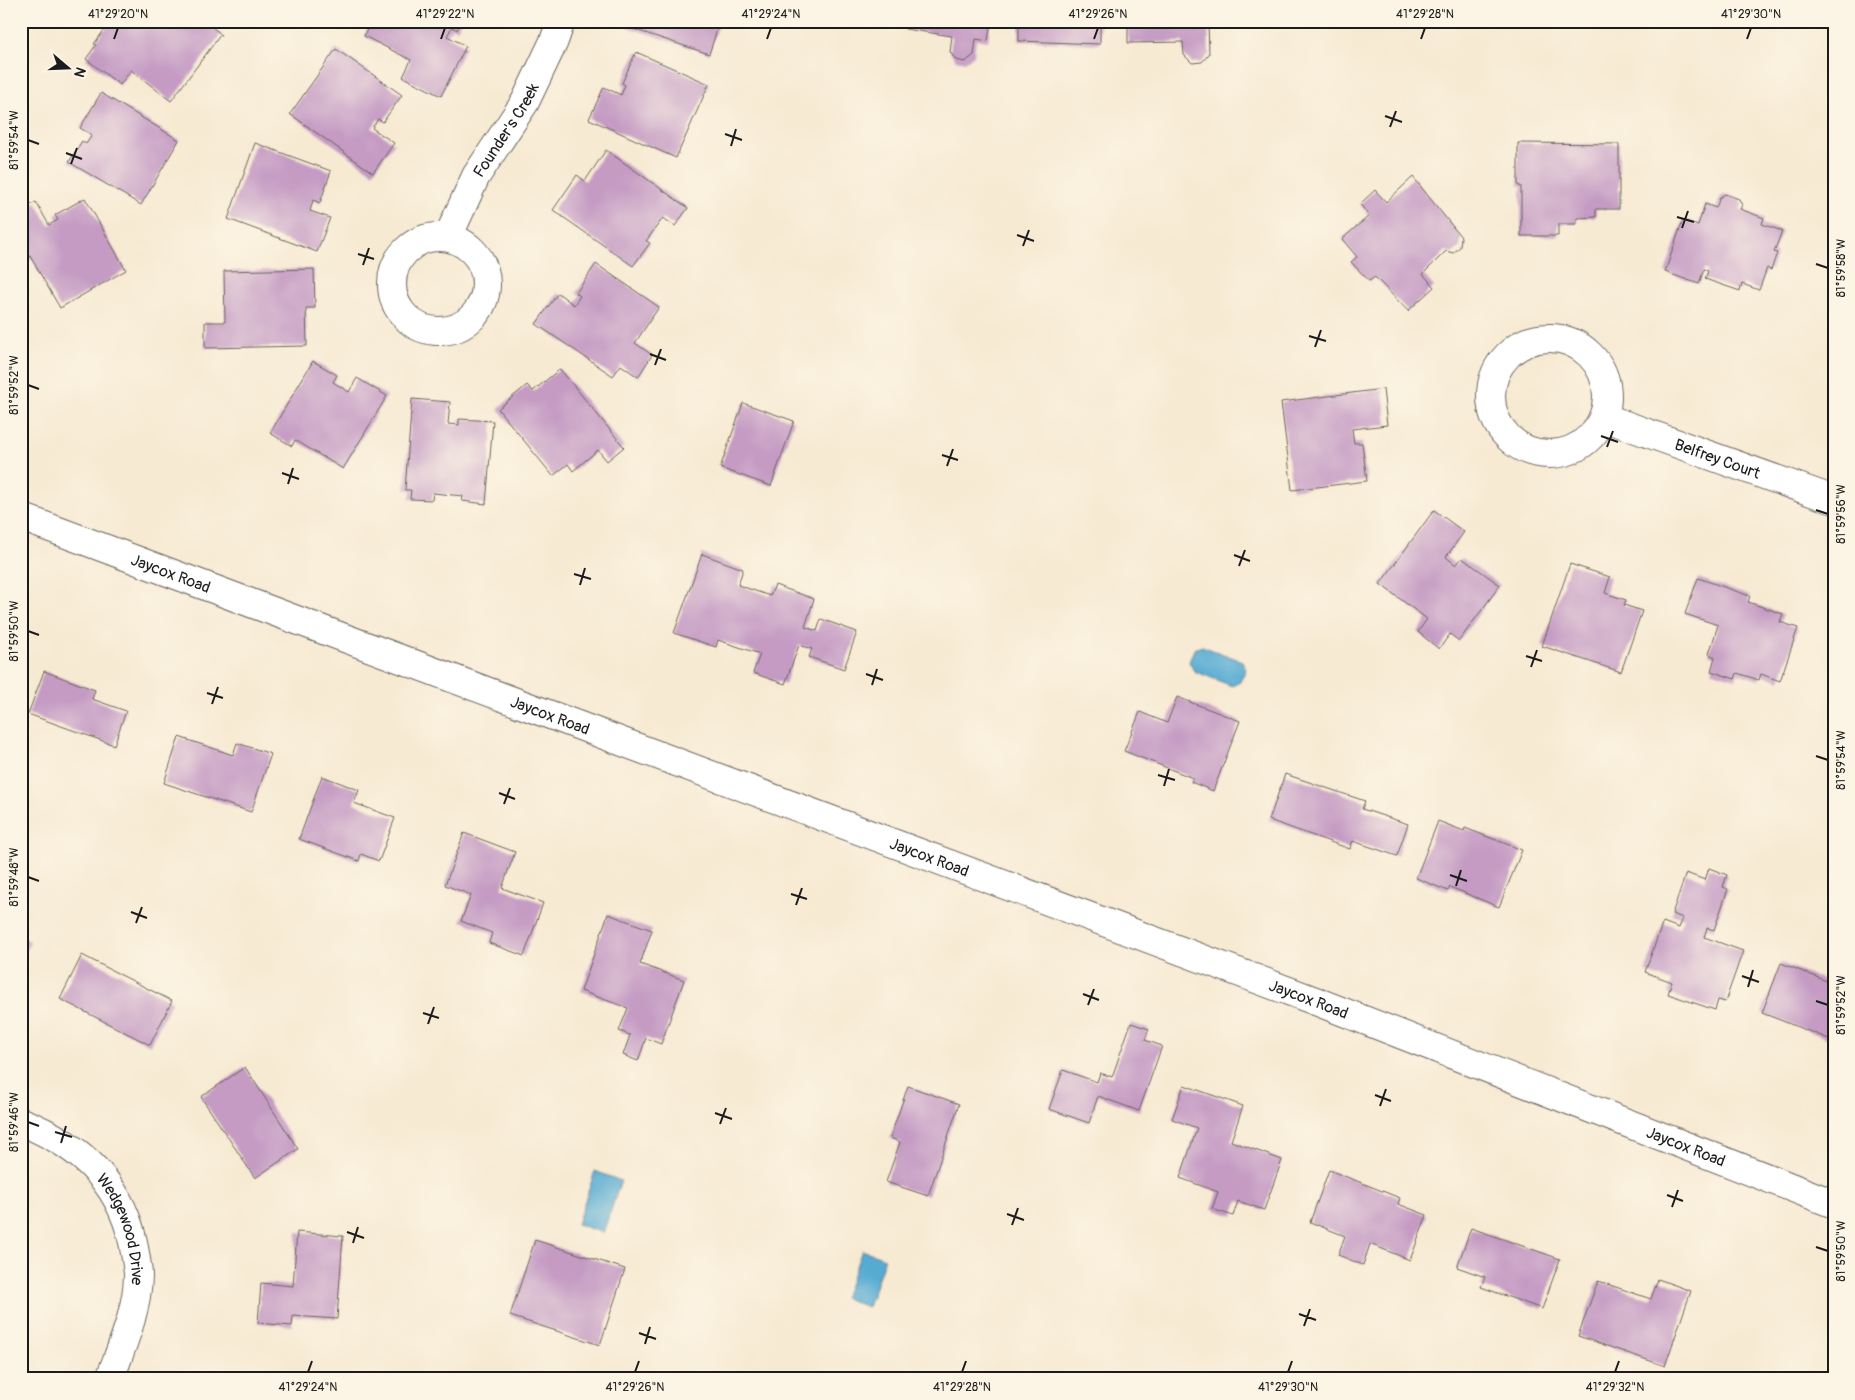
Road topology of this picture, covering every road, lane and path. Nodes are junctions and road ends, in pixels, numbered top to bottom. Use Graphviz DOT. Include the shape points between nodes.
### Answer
graph roads {
  1 [pos="560,21"];
  2 [pos="448,237"];
  3 [pos="1603,417"];
  4 [pos="1834,500"];
  5 [pos="21,517"];
  6 [pos="21,1122"];
  7 [pos="1834,1204"];
  8 [pos="110,1379"];
  1 -- 2 [label="street, Founder's Creek" via="525,102 476,176"];
  3 -- 3 [label="street" via="1608,396 1603,374 1592,356 1575,344 1554,338 1533,340 1514,349 1500,365 1491,385 1492,407 1499,427 1514,443 1533,452 1554,454 1575,448 1592,436"];
  3 -- 4 [label="street, Belfrey Court"];
  5 -- 7 [label="street, Jaycox Road" via="1318,1002"];
  6 -- 8 [label="street, Wedgewood Drive" via="69,1145 90,1162 116,1196 132,1234 138,1275 132,1317"];
}
